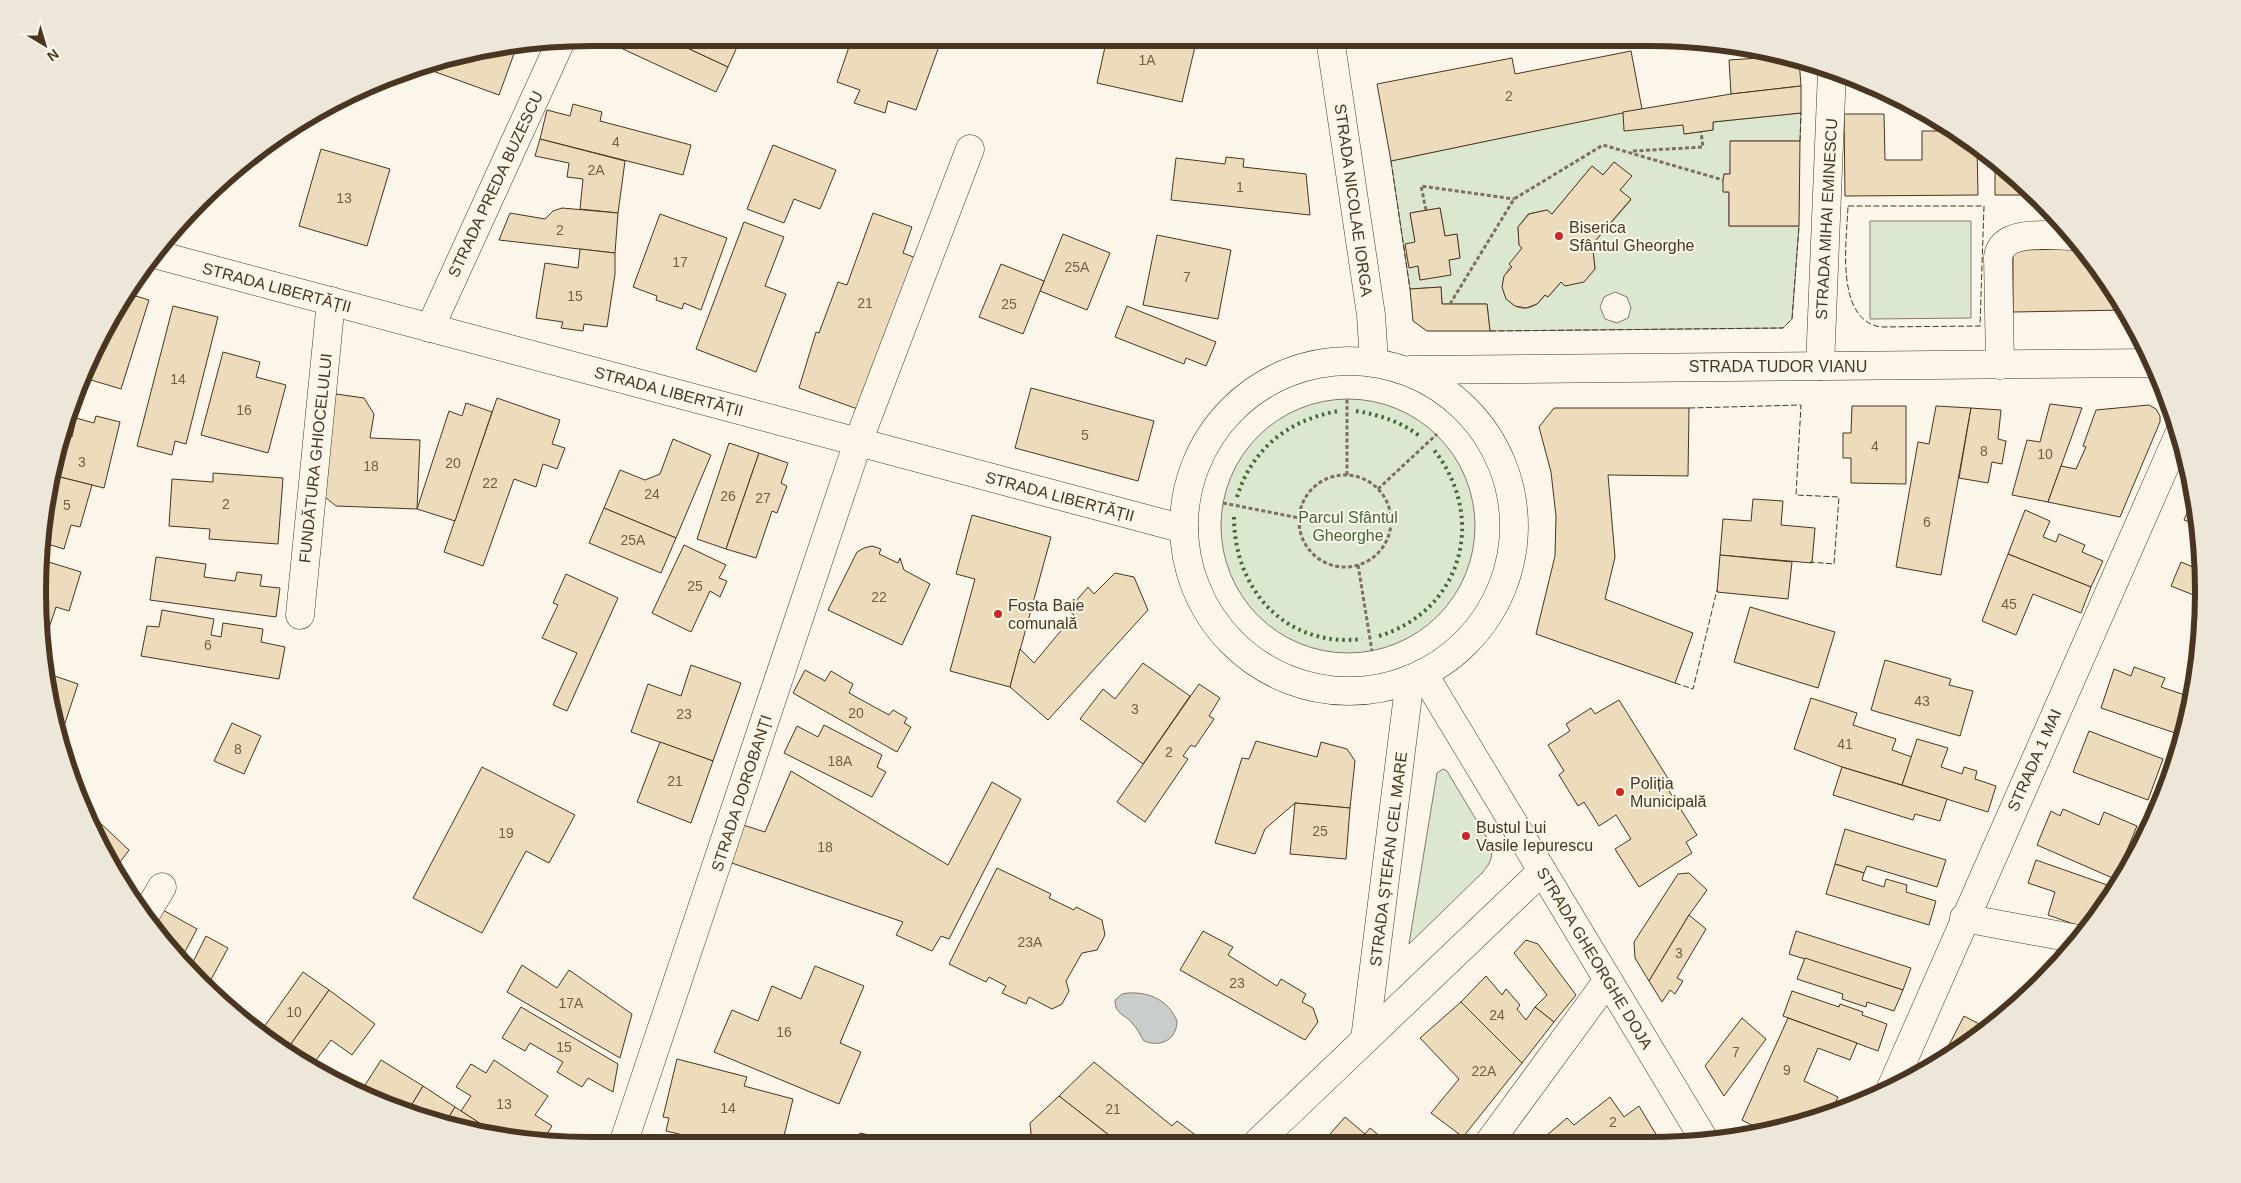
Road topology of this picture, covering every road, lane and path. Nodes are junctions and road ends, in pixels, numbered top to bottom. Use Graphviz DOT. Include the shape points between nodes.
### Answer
graph roads {
  1 [pos="1331,46"];
  2 [pos="558,47"];
  3 [pos="1832,78"];
  4 [pos="1701,132"];
  5 [pos="970,149"];
  6 [pos="1630,152"];
  7 [pos="1723,180"];
  8 [pos="1514,199"];
  9 [pos="1426,210"];
  10 [pos="2062,236"];
  11 [pos="162,256"];
  12 [pos="331,301"];
  13 [pos="1450,304"];
  14 [pos="430,328"];
  15 [pos="1374,362"];
  16 [pos="2145,364"];
  17 [pos="2000,365"];
  18 [pos="1820,366"];
  19 [pos="1405,370"];
  20 [pos="1347,398"];
  21 [pos="1437,434"];
  22 [pos="858,442"];
  23 [pos="2174,444"];
  24 [pos="1347,475"];
  25 [pos="1378,489"];
  26 [pos="1223,503"];
  27 [pos="1299,518"];
  28 [pos="1184,529"];
  29 [pos="1358,565"];
  30 [pos="300,615"];
  31 [pos="1372,651"];
  32 [pos="1416,676"];
  33 [pos="1542,871"];
  34 [pos="162,887"];
  35 [pos="149,909"];
  36 [pos="1964,918"];
  37 [pos="2070,938"];
  38 [pos="1608,980"];
  39 [pos="1365,1039"];
  40 [pos="1895,1079"];
  41 [pos="1701,1134"];
  42 [pos="626,1137"];
  43 [pos="1263,1137"];
  44 [pos="1493,1137"];
  1 -- 15 [label="street, STRADA NICOLAE IORGA" via="1371,315"];
  2 -- 14 [label="street, STRADA PREDA BUZESCU"];
  3 -- 18 [label="street, STRADA MIHAI EMINESCU"];
  4 -- 6 [label="path" via="1702,147"];
  5 -- 22 [label="street, STRADA DOROBANȚI"];
  6 -- 7 [label="path"];
  6 -- 8 [label="path" via="1604,146"];
  8 -- 9 [label="path" via="1422,186"];
  8 -- 13 [label="path"];
  10 -- 17 [label="street" via="2020,236 2001,247 1998,257"];
  11 -- 12 [label="street, STRADA LIBERTĂȚII"];
  12 -- 14 [label="street, STRADA LIBERTĂȚII"];
  12 -- 30 [label="street, FUNDĂTURA GHIOCELULUI"];
  14 -- 22 [label="street, STRADA LIBERTĂȚII"];
  15 -- 19 [label="street"];
  15 -- 28 [label="street" via="1338,361 1304,367 1272,380 1240,402 1220,423 1199,457 1189,484"];
  16 -- 17 [label="street, STRADA TUDOR VIANU"];
  17 -- 18 [label="street, STRADA TUDOR VIANU"];
  18 -- 19 [label="street, STRADA TUDOR VIANU"];
  19 -- 32 [label="street" via="1445,391 1479,423 1506,472 1515,517 1510,564 1482,624 1450,656"];
  20 -- 24 [label="path"];
  21 -- 25 [label="path"];
  22 -- 28 [label="street, STRADA LIBERTĂȚII"];
  22 -- 42 [label="street, STRADA DOROBANȚI"];
  23 -- 36 [label="street, STRADA 1 MAI"];
  24 -- 25 [label="path"];
  24 -- 27 [label="path" via="1329,478 1312,489 1305,498"];
  25 -- 29 [label="path" via="1390,514 1388,536 1375,555"];
  26 -- 27 [label="path"];
  27 -- 29 [label="path" via="1304,542 1312,554 1332,565"];
  28 -- 32 [label="street" via="1191,574 1204,605 1223,633 1258,664 1299,683 1332,690 1366,690"];
  29 -- 31 [label="path"];
  32 -- 33 [label="street, STRADA GHEORGHE DOJA"];
  32 -- 39 [label="street, STRADA ȘTEFAN CEL MARE"];
  33 -- 38 [label="street, STRADA GHEORGHE DOJA"];
  33 -- 39 [label="street"];
  34 -- 35 [label="street"];
  36 -- 37 [label="street"];
  36 -- 40 [label="street, STRADA 1 MAI"];
  38 -- 41 [label="street, STRADA GHEORGHE DOJA"];
  38 -- 44 [label="street"];
  39 -- 43 [label="street"];
}
